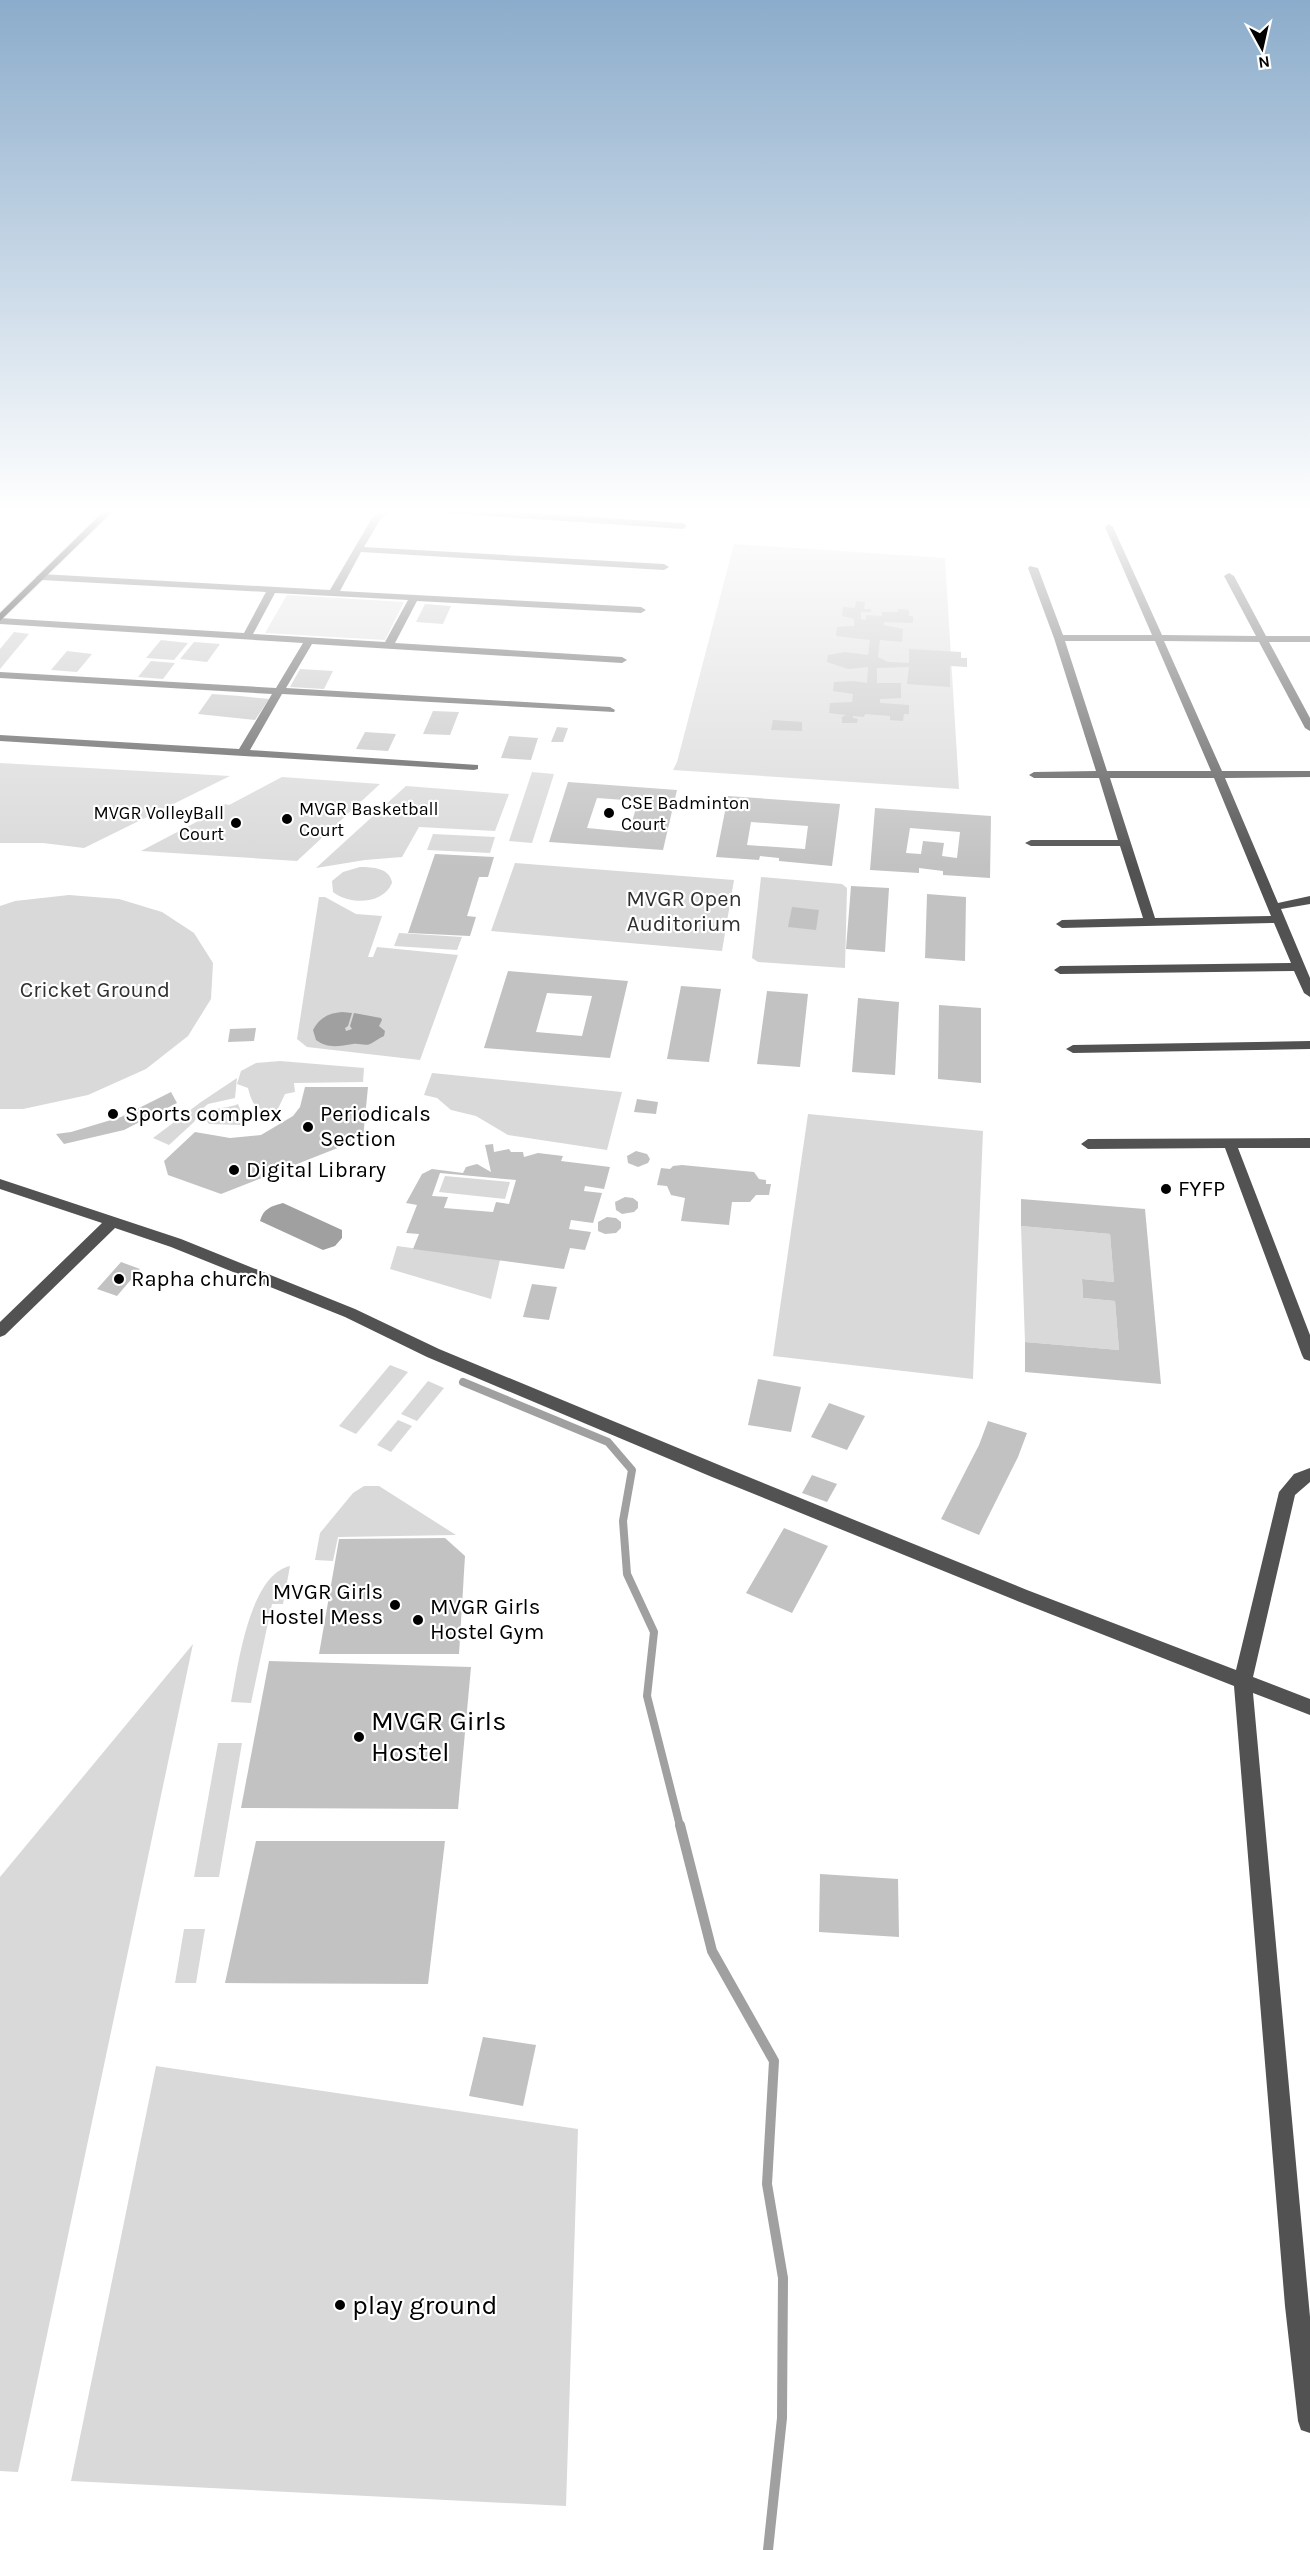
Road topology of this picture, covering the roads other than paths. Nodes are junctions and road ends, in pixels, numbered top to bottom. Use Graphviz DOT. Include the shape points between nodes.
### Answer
graph roads {
  1 [pos="149,629"];
  2 [pos="251,629"];
  3 [pos="397,629"];
  4 [pos="1056,629"];
  5 [pos="1154,629"];
  6 [pos="1257,629"];
  7 [pos="248,635"];
  8 [pos="1059,638"];
  9 [pos="1158,638"];
  10 [pos="310,639"];
  11 [pos="1262,639"];
  12 [pos="1310,639"];
  13 [pos="389,644"];
  14 [pos="622,660"];
  15 [pos="0,675"];
  16 [pos="279,691"];
  17 [pos="610,710"];
  18 [pos="1310,728"];
  19 [pos="0,738"];
  20 [pos="243,752"];
  21 [pos="474,767"];
  22 [pos="1310,774"];
  23 [pos="1034,775"];
  24 [pos="1101,775"];
  25 [pos="1218,775"];
  26 [pos="1031,843"];
  27 [pos="1124,843"];
  28 [pos="1310,900"];
  29 [pos="1274,907"];
  30 [pos="1279,919"];
  31 [pos="1150,921"];
  32 [pos="1062,924"];
  33 [pos="1299,967"];
  34 [pos="1060,970"];
  35 [pos="1310,993"];
  36 [pos="1310,1045"];
  37 [pos="1073,1049"];
  38 [pos="1310,1143"];
  39 [pos="1088,1144"];
  40 [pos="1230,1144"];
  41 [pos="0,1184"];
  42 [pos="112,1222"];
  43 [pos="0,1331"];
  44 [pos="1310,1355"];
  45 [pos="1310,1475"];
  46 [pos="1243,1680"];
  47 [pos="1310,1707"];
  48 [pos="1310,2421"];
  1 -- 7 [label="street"];
  2 -- 7 [label="street"];
  3 -- 13 [label="street"];
  4 -- 8 [label="street"];
  5 -- 9 [label="street"];
  6 -- 11 [label="street"];
  7 -- 10 [label="street"];
  8 -- 9 [label="street"];
  8 -- 24 [label="street"];
  9 -- 11 [label="street"];
  9 -- 25 [label="street"];
  10 -- 13 [label="street"];
  10 -- 16 [label="street"];
  11 -- 12 [label="street"];
  11 -- 18 [label="street"];
  13 -- 14 [label="street"];
  15 -- 16 [label="street"];
  16 -- 17 [label="street"];
  16 -- 20 [label="street"];
  19 -- 20 [label="street"];
  20 -- 21 [label="street"];
  22 -- 25 [label="street"];
  23 -- 24 [label="street"];
  24 -- 25 [label="street"];
  24 -- 27 [label="street"];
  25 -- 29 [label="street"];
  26 -- 27 [label="street"];
  27 -- 31 [label="street"];
  28 -- 29 [label="street"];
  29 -- 30 [label="street"];
  30 -- 31 [label="street"];
  30 -- 33 [label="street"];
  31 -- 32 [label="street"];
  33 -- 34 [label="street"];
  33 -- 35 [label="street"];
  36 -- 37 [label="street"];
  38 -- 40 [label="street"];
  39 -- 40 [label="street"];
  40 -- 44 [label="street"];
  41 -- 42 [label="street"];
  42 -- 43 [label="street"];
  42 -- 46 [label="street" via="176,1243 350,1313 433,1353 999,1587"];
  45 -- 46 [label="street" via="1287,1492"];
  46 -- 47 [label="street"];
  46 -- 48 [label="street"];
}
